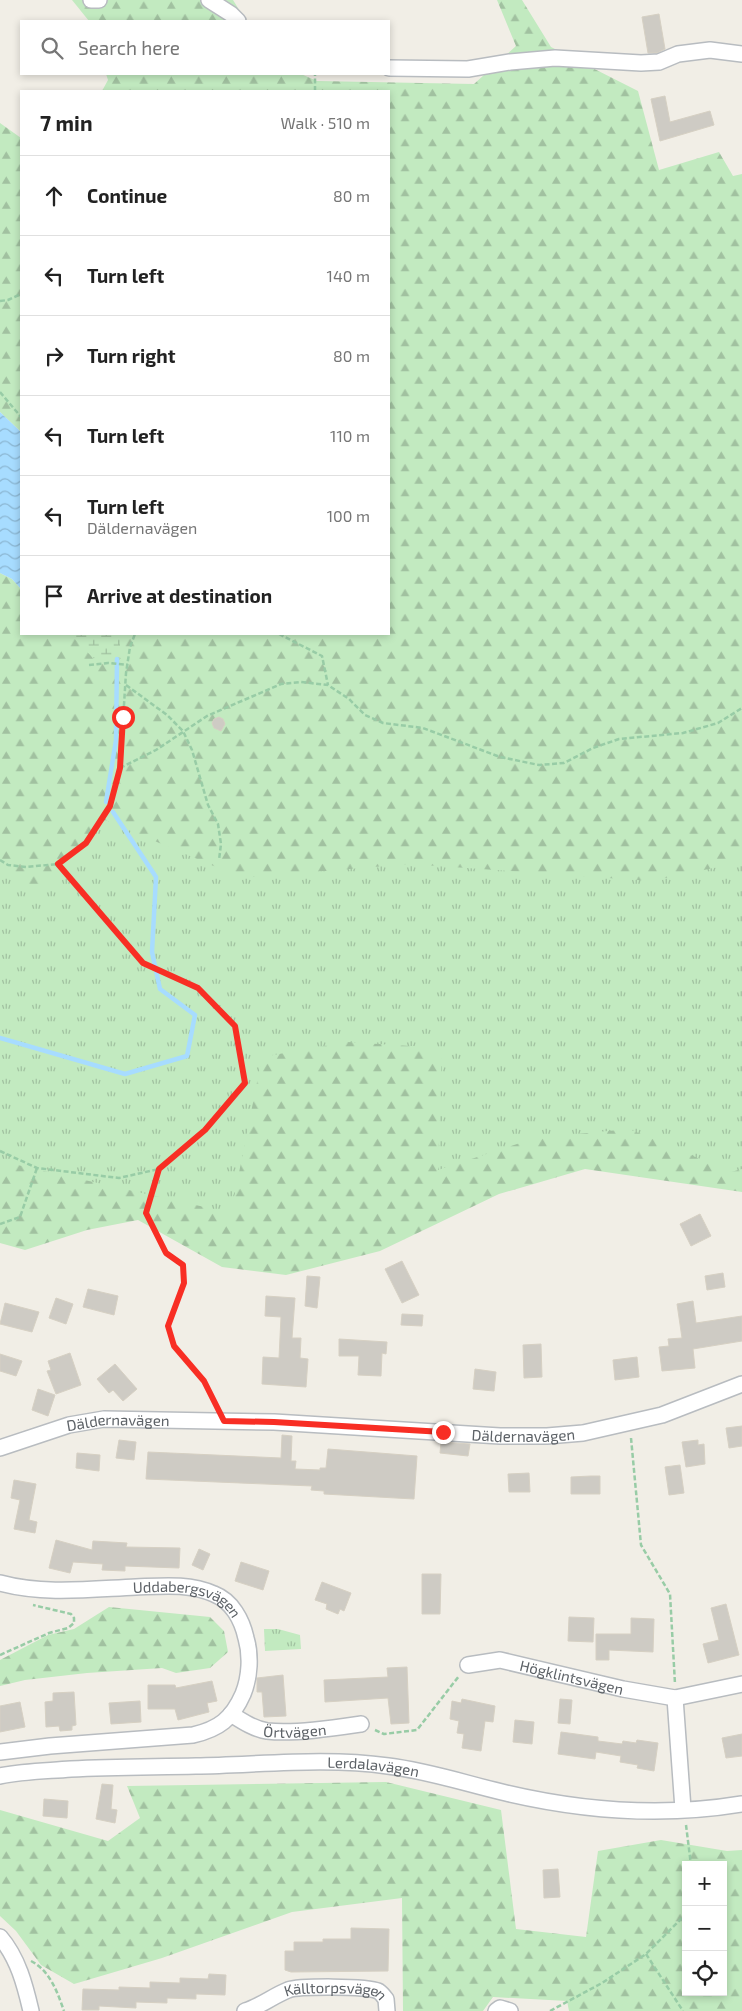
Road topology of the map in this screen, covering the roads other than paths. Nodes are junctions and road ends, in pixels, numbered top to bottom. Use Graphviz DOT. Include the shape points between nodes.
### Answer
graph roads {
  1 [pos="90,0"];
  2 [pos="99,0"];
  3 [pos="209,0"];
  4 [pos="237,20"];
  5 [pos="742,54"];
  6 [pos="390,68"];
  7 [pos="742,1384"];
  8 [pos="0,1448"];
  9 [pos="0,1583"];
  10 [pos="468,1665"];
  11 [pos="742,1684"];
  12 [pos="675,1698"];
  13 [pos="231,1714"];
  14 [pos="361,1724"];
  15 [pos="0,1752"];
  16 [pos="0,1776"];
  17 [pos="742,1804"];
  18 [pos="684,1809"];
  19 [pos="0,1937"];
  20 [pos="31,2011"];
  21 [pos="246,2011"];
  22 [pos="387,2011"];
  23 [pos="496,2011"];
  24 [pos="510,2011"];
  1 -- 2 [label="street"];
  3 -- 4 [label="street"];
  5 -- 6 [label="street" via="710,50 678,54 659,62 554,58 468,70"];
  7 -- 8 [label="street, Däldernavägen" via="662,1415 583,1433 519,1436 274,1422 104,1419 69,1424"];
  9 -- 13 [label="street, Uddabergsvägen" via="68,1590 174,1585 216,1594 233,1608 243,1624 249,1647 244,1692"];
  10 -- 12 [label="street, Högklintsvägen" via="500,1660"];
  11 -- 12 [label="street, Högklintsvägen"];
  12 -- 18 [label="street"];
  13 -- 14 [label="street, Örtvägen" via="265,1731"];
  13 -- 15 [label="street, Uddabergsvägen" via="211,1731 193,1735"];
  16 -- 18 [label="street, Lerdalavägen" via="93,1768 324,1762 387,1766 443,1775 506,1793 582,1808"];
  17 -- 18 [label="street, Lerdalavägen"];
  19 -- 20 [label="street" via="17,1962"];
  21 -- 22 [label="street, Källtorpsvägen" via="288,1990 304,1987 378,1991 386,1999"];
  23 -- 24 [label="street" via="500,2008"];
}
